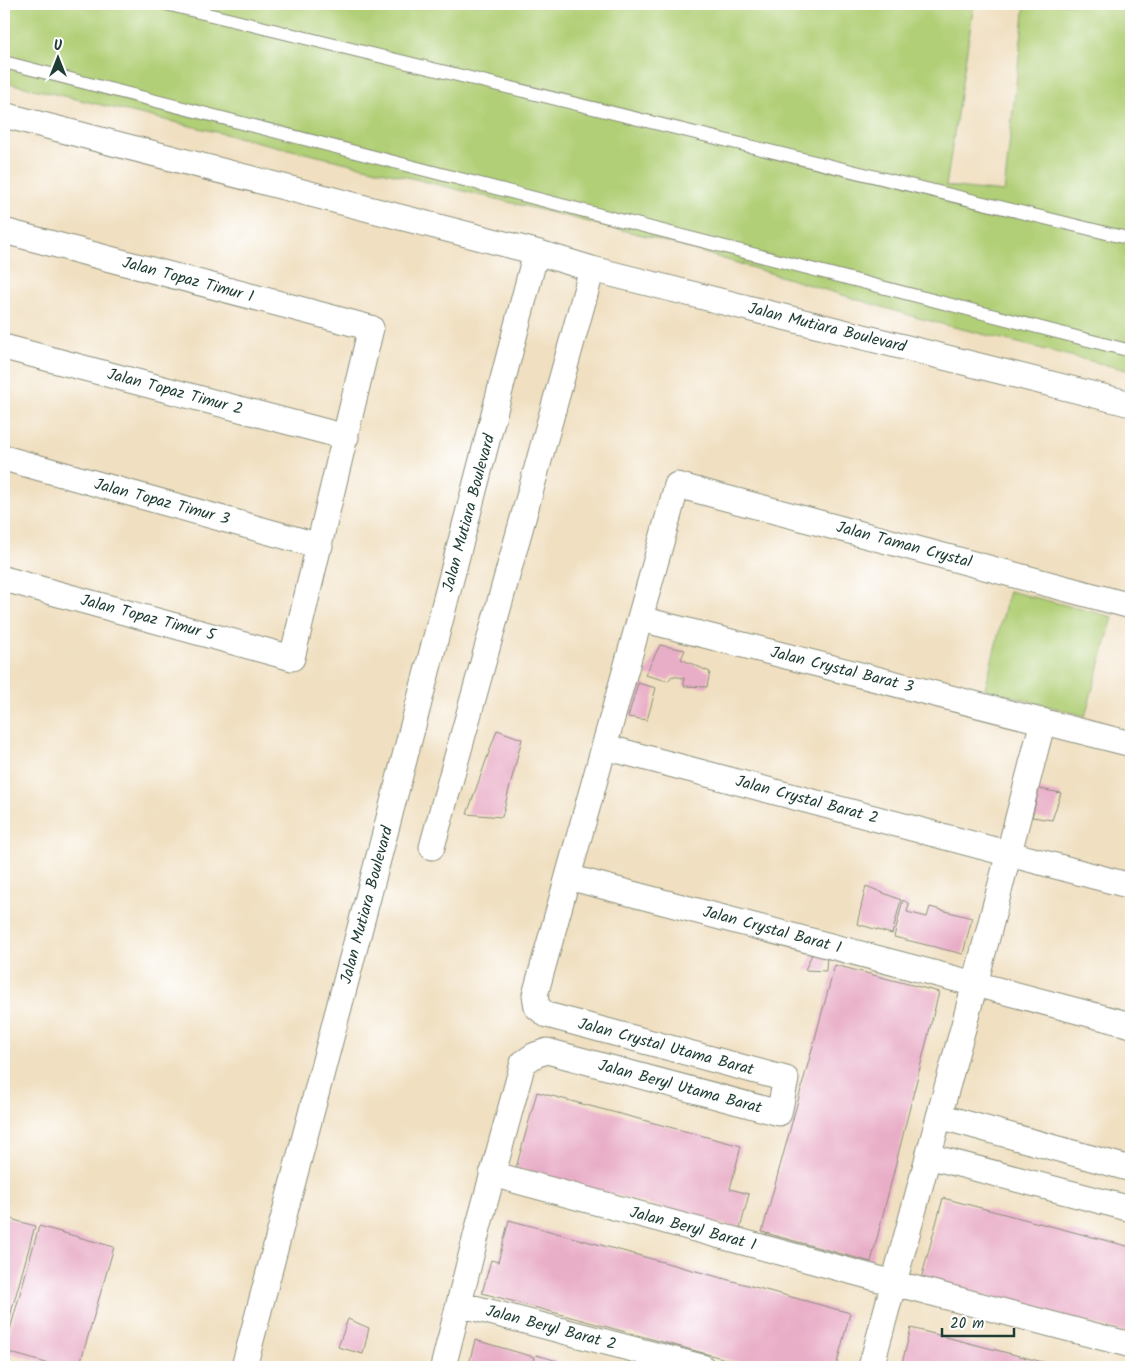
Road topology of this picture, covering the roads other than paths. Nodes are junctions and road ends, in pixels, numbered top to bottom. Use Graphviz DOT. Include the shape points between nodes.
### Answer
graph roads {
  1 [pos="166,4"];
  2 [pos="4,62"];
  3 [pos="4,115"];
  4 [pos="4,231"];
  5 [pos="1131,239"];
  6 [pos="536,252"];
  7 [pos="592,269"];
  8 [pos="4,347"];
  9 [pos="1131,351"];
  10 [pos="1131,404"];
  11 [pos="346,436"];
  12 [pos="4,458"];
  13 [pos="320,546"];
  14 [pos="4,579"];
  15 [pos="1131,606"];
  16 [pos="641,619"];
  17 [pos="1043,721"];
  18 [pos="1131,744"];
  19 [pos="605,747"];
  20 [pos="432,848"];
  21 [pos="1009,854"];
  22 [pos="568,876"];
  23 [pos="1131,886"];
  24 [pos="975,984"];
  25 [pos="1131,1025"];
  26 [pos="786,1079"];
  27 [pos="939,1116"];
  28 [pos="928,1156"];
  29 [pos="1131,1169"];
  30 [pos="492,1174"];
  31 [pos="1131,1209"];
  32 [pos="894,1283"];
  33 [pos="459,1304"];
  34 [pos="1131,1345"];
  35 [pos="244,1367"];
  36 [pos="442,1367"];
  37 [pos="702,1367"];
  38 [pos="871,1367"];
  1 -- 5 [label="lane"];
  2 -- 9 [label="lane"];
  3 -- 6 [label="street"];
  4 -- 11 [label="street, Jalan Topaz Timur 1" via="371,328"];
  6 -- 7 [label="street, Jalan Mutiara Boulevard"];
  6 -- 35 [label="street, Jalan Mutiara Boulevard"];
  7 -- 10 [label="street, Jalan Mutiara Boulevard"];
  7 -- 20 [label="street"];
  8 -- 11 [label="street, Jalan Topaz Timur 2"];
  11 -- 13 [label="street"];
  12 -- 13 [label="street, Jalan Topaz Timur 3"];
  13 -- 14 [label="street, Jalan Topaz Timur 5" via="292,658"];
  15 -- 16 [label="street, Jalan Taman Crystal" via="677,485"];
  16 -- 17 [label="street, Jalan Crystal Barat 3"];
  16 -- 19 [label="street"];
  17 -- 18 [label="street, Jalan Crystal Barat 3"];
  17 -- 21 [label="street"];
  19 -- 21 [label="street, Jalan Crystal Barat 2"];
  19 -- 22 [label="street"];
  21 -- 23 [label="street, Jalan Crystal Barat 2"];
  21 -- 24 [label="street"];
  22 -- 24 [label="street, Jalan Crystal Barat 1"];
  22 -- 26 [label="street, Jalan Crystal Utama Barat" via="535,995 537,1006 547,1015"];
  24 -- 25 [label="street, Jalan Crystal Barat 1"];
  24 -- 27 [label="street"];
  26 -- 30 [label="street, Jalan Beryl Utama Barat" via="779,1113 547,1051 534,1055 523,1063"];
  27 -- 28 [label="street"];
  27 -- 29 [label="street"];
  28 -- 31 [label="street"];
  28 -- 32 [label="street"];
  30 -- 32 [label="street, Jalan Beryl Barat 1"];
  30 -- 33 [label="street"];
  32 -- 34 [label="street, Jalan Beryl Barat 1"];
  32 -- 38 [label="street"];
  33 -- 36 [label="street"];
  33 -- 37 [label="street, Jalan Beryl Barat 2"];
}
